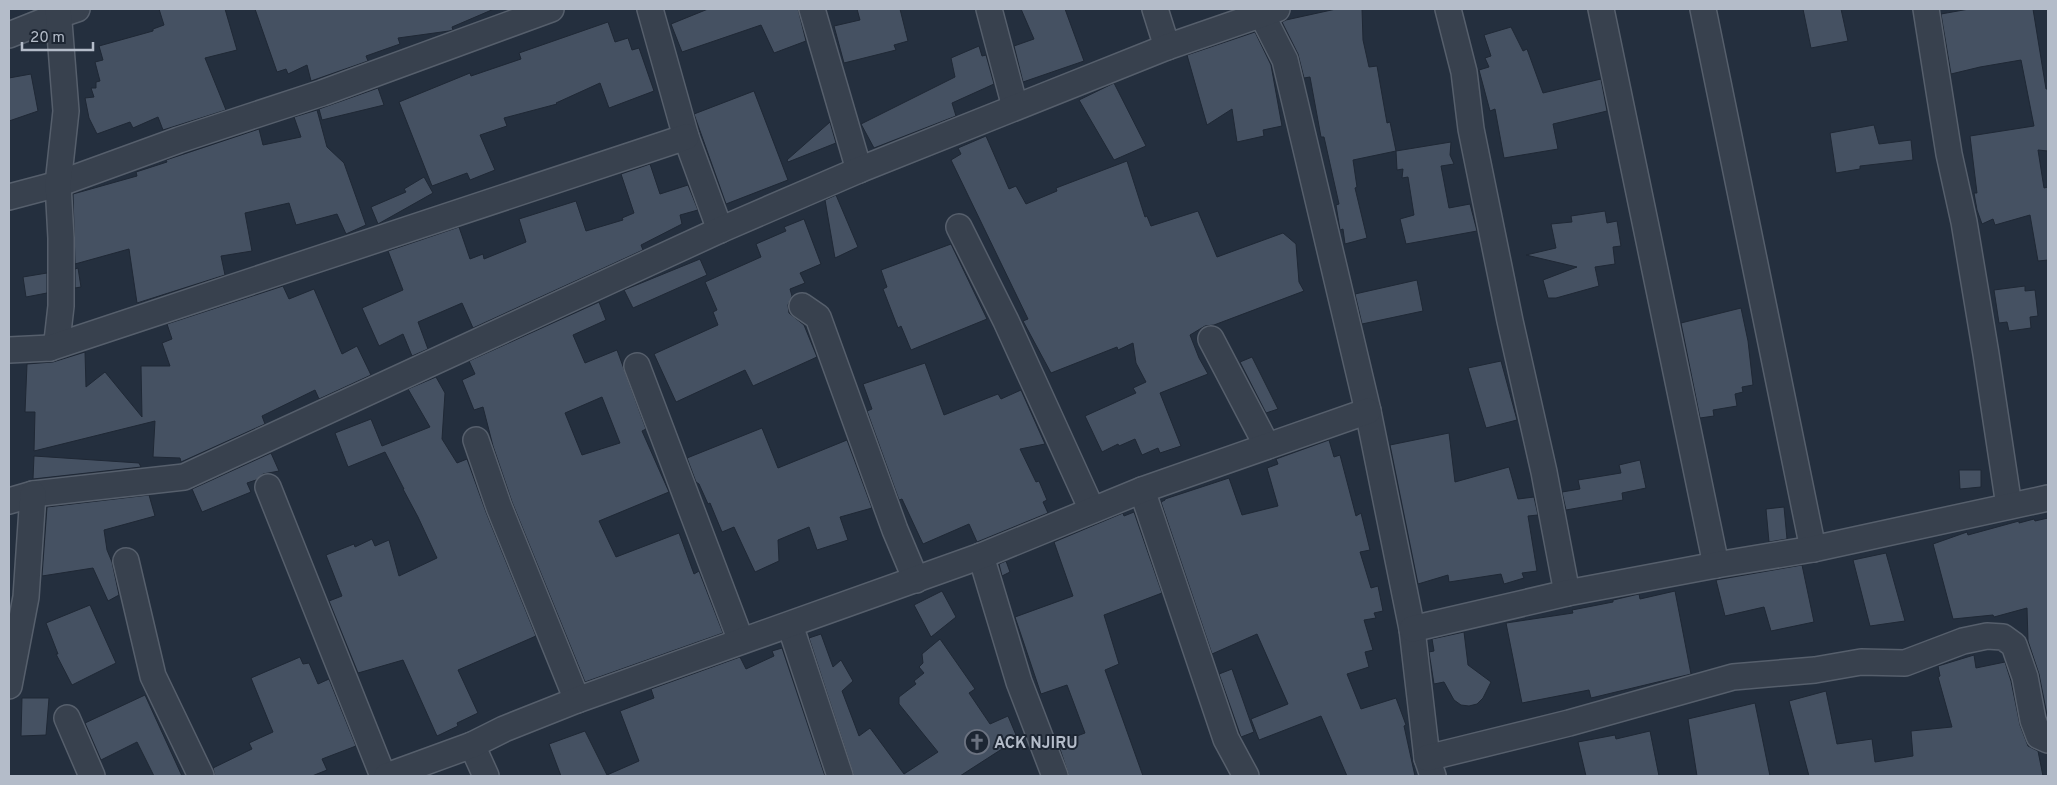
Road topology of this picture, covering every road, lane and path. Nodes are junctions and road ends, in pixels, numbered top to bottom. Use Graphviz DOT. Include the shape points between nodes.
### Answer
graph roads {
  1 [pos="551,9"];
  2 [pos="650,9"];
  3 [pos="812,9"];
  4 [pos="989,9"];
  5 [pos="1155,9"];
  6 [pos="1448,9"];
  7 [pos="1601,9"];
  8 [pos="1703,9"];
  9 [pos="1926,9"];
  10 [pos="65,11"];
  11 [pos="1266,11"];
  12 [pos="9,36"];
  13 [pos="1167,47"];
  14 [pos="1015,107"];
  15 [pos="686,137"];
  16 [pos="859,170"];
  17 [pos="58,184"];
  18 [pos="9,196"];
  19 [pos="959,227"];
  20 [pos="720,230"];
  21 [pos="802,306"];
  22 [pos="1211,339"];
  23 [pos="50,348"];
  24 [pos="9,350"];
  25 [pos="638,366"];
  26 [pos="1368,411"];
  27 [pos="476,440"];
  28 [pos="1267,446"];
  29 [pos="268,487"];
  30 [pos="1142,490"];
  31 [pos="33,494"];
  32 [pos="2048,498"];
  33 [pos="9,501"];
  34 [pos="2008,506"];
  35 [pos="1092,510"];
  36 [pos="1813,549"];
  37 [pos="981,556"];
  38 [pos="126,562"];
  39 [pos="1716,565"];
  40 [pos="916,580"];
  41 [pos="1568,593"];
  42 [pos="790,625"];
  43 [pos="1412,629"];
  44 [pos="741,642"];
  45 [pos="9,686"];
  46 [pos="577,700"];
  47 [pos="67,718"];
  48 [pos="2048,740"];
  49 [pos="472,746"];
  50 [pos="1430,767"];
  51 [pos="92,776"];
  52 [pos="201,776"];
  53 [pos="383,776"];
  54 [pos="387,776"];
  55 [pos="486,776"];
  56 [pos="840,776"];
  57 [pos="1055,776"];
  58 [pos="1246,776"];
  1 -- 17 [label="street" via="322,93"];
  2 -- 15 [label="street"];
  3 -- 16 [label="street"];
  4 -- 14 [label="street"];
  5 -- 13 [label="street"];
  6 -- 41 [label="street" via="1464,72 1473,138"];
  7 -- 39 [label="street"];
  8 -- 36 [label="street"];
  9 -- 34 [label="street" via="1948,154 1964,222 1986,354"];
  10 -- 12 [label="street"];
  10 -- 17 [label="street" via="66,112"];
  11 -- 13 [label="street"];
  11 -- 26 [label="street" via="1285,60"];
  13 -- 14 [label="street"];
  14 -- 16 [label="street"];
  15 -- 20 [label="street"];
  15 -- 23 [label="street"];
  16 -- 20 [label="street"];
  17 -- 18 [label="street"];
  17 -- 23 [label="street" via="61,306 57,341"];
  19 -- 35 [label="street" via="1006,320"];
  20 -- 31 [label="street" via="184,477"];
  21 -- 40 [label="street" via="818,317"];
  22 -- 28 [label="street"];
  23 -- 24 [label="street"];
  25 -- 44 [label="street"];
  26 -- 28 [label="street"];
  26 -- 43 [label="street"];
  27 -- 46 [label="street"];
  28 -- 30 [label="street"];
  29 -- 53 [label="street"];
  30 -- 35 [label="street"];
  30 -- 58 [label="street" via="1226,739"];
  31 -- 33 [label="street"];
  31 -- 45 [label="street" via="26,597"];
  32 -- 34 [label="street"];
  34 -- 36 [label="street"];
  35 -- 37 [label="street"];
  36 -- 39 [label="street"];
  37 -- 40 [label="street"];
  37 -- 57 [label="street" via="1019,682"];
  38 -- 52 [label="street" via="153,676"];
  39 -- 41 [label="street"];
  40 -- 42 [label="street"];
  41 -- 43 [label="street"];
  42 -- 44 [label="street"];
  42 -- 56 [label="street"];
  43 -- 50 [label="street"];
  44 -- 46 [label="street"];
  46 -- 49 [label="street" via="504,729"];
  47 -- 51 [label="street"];
  48 -- 50 [label="street" via="2038,736 2014,645 2003,637 1987,636 1963,641 1906,664 1861,662 1816,670 1733,677 1569,723"];
  49 -- 54 [label="street"];
  49 -- 55 [label="street"];
}
